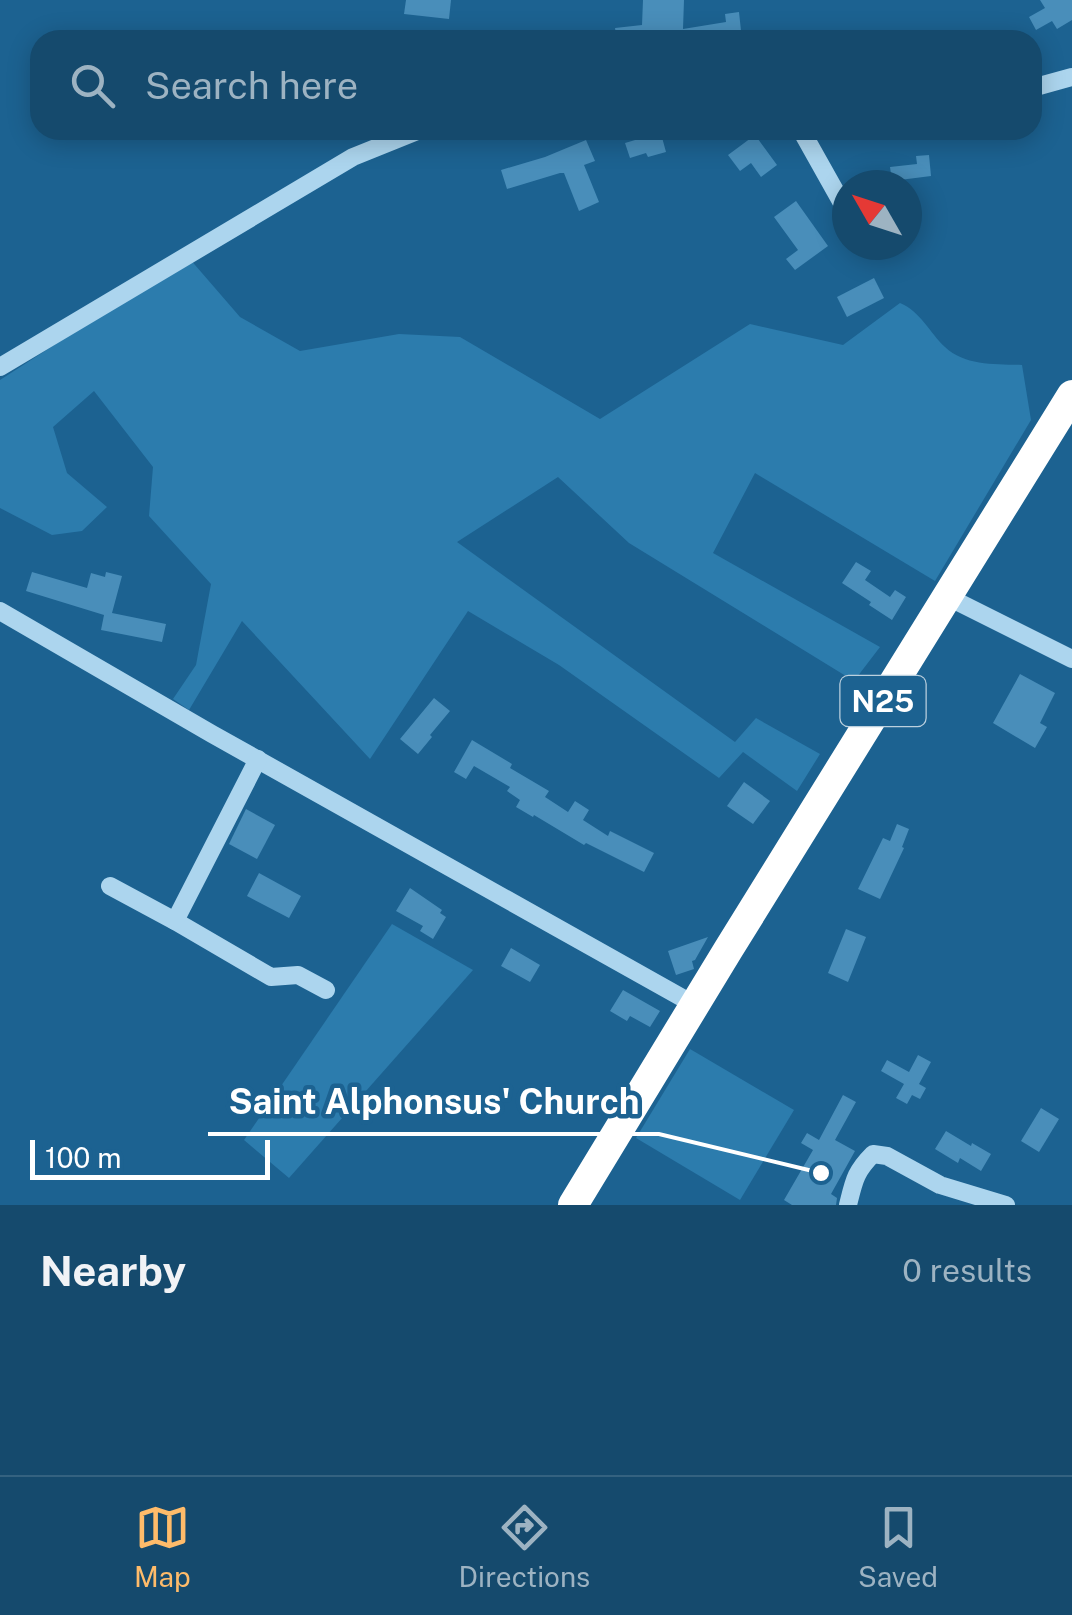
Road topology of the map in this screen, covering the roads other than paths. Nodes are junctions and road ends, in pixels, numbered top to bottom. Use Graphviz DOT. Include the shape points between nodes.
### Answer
graph roads {
  1 [pos="1072,77"];
  2 [pos="1042,85"];
  3 [pos="395,140"];
  4 [pos="807,140"];
  5 [pos="832,185"];
  6 [pos="0,367"];
  7 [pos="1072,394"];
  8 [pos="948,597"];
  9 [pos="0,612"];
  10 [pos="1072,660"];
  11 [pos="258,760"];
  12 [pos="110,886"];
  13 [pos="176,921"];
  14 [pos="326,990"];
  15 [pos="695,1005"];
  16 [pos="573,1205"];
  17 [pos="848,1205"];
  18 [pos="1006,1205"];
  1 -- 2 [label="street"];
  3 -- 6 [label="street" via="353,157"];
  4 -- 5 [label="street"];
  7 -- 8 [label="highway, N25"];
  8 -- 10 [label="street"];
  8 -- 15 [label="highway, N25"];
  9 -- 11 [label="street"];
  11 -- 13 [label="street"];
  11 -- 15 [label="street"];
  12 -- 13 [label="street"];
  13 -- 14 [label="street" via="271,977 298,975"];
  15 -- 16 [label="highway, N25"];
  17 -- 18 [label="street" via="852,1182 873,1154"];
}
